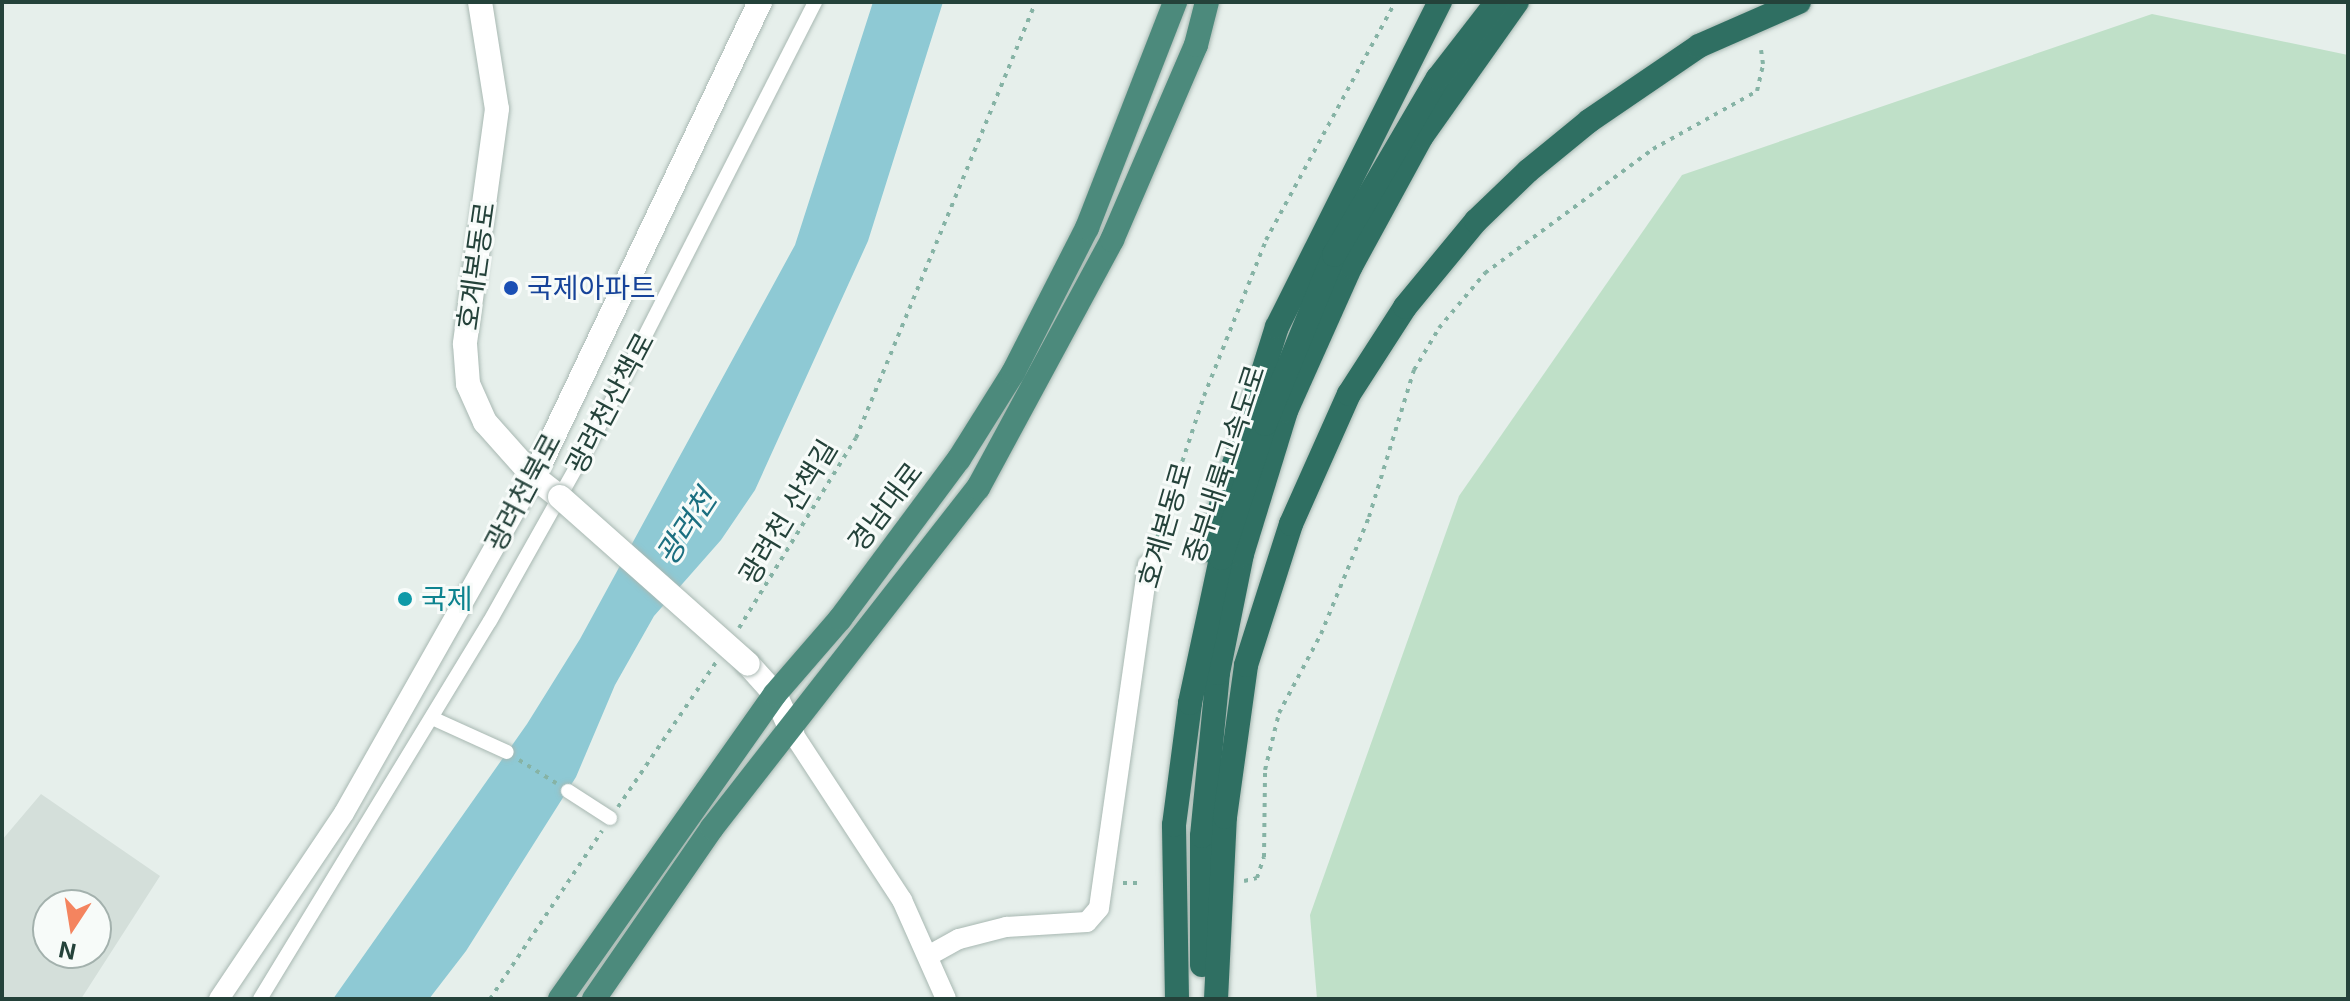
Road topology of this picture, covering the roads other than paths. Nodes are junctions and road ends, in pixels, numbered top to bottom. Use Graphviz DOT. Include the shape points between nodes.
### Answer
graph roads {
  1 [pos="480,2"];
  2 [pos="760,2"];
  3 [pos="815,2"];
  4 [pos="1174,2"];
  5 [pos="1210,2"];
  6 [pos="1440,2"];
  7 [pos="1497,2"];
  8 [pos="1517,2"];
  9 [pos="1799,2"];
  10 [pos="534,477"];
  11 [pos="560,497"];
  12 [pos="1148,564"];
  13 [pos="775,694"];
  14 [pos="1190,703"];
  15 [pos="432,718"];
  16 [pos="792,732"];
  17 [pos="507,752"];
  18 [pos="568,791"];
  19 [pos="610,818"];
  20 [pos="928,956"];
  21 [pos="219,999"];
  22 [pos="260,999"];
  23 [pos="560,999"];
  24 [pos="594,999"];
  25 [pos="946,999"];
  26 [pos="1177,999"];
  27 [pos="1202,999"];
  28 [pos="1216,999"];
  1 -- 10 [label="street, 호계본동로" via="497,109 465,344 468,384 485,422"];
  2 -- 10 [label="street, 광려천북로"];
  3 -- 11 [label="street, 광려천산책로" via="788,64"];
  4 -- 13 [label="highway, 경남대로" via="1087,228 1013,373 959,459 840,619"];
  5 -- 16 [label="highway" via="1112,240 978,488"];
  6 -- 14 [label="highway" via="1277,327 1206,555"];
  7 -- 14 [label="highway, 중부내륙고속도로" via="1438,78 1334,255 1265,424 1221,558"];
  8 -- 27 [label="highway, 중부내륙고속도로" via="1422,136 1351,266 1286,411 1242,554 1218,673 1202,836"];
  9 -- 28 [label="highway" via="1699,46 1589,121 1528,171 1476,221 1405,307 1349,394 1291,524 1246,665 1225,817"];
  10 -- 11 [label="street, 호계본동로"];
  10 -- 21 [label="street, 광려천북로" via="344,813"];
  11 -- 13 [label="street, 호계본동로, bridge"];
  11 -- 15 [label="street, 광려천산책로"];
  12 -- 20 [label="street, 호계본동로" via="1099,908 1087,922 1006,927 959,939"];
  13 -- 16 [label="street, 호계본동로"];
  13 -- 23 [label="highway, 경남대로"];
  14 -- 26 [label="highway, 중부내륙고속도로" via="1174,825"];
  15 -- 17 [label="street"];
  15 -- 22 [label="street, 광려천산책로"];
  16 -- 20 [label="street" via="902,900"];
  16 -- 24 [label="highway" via="712,828"];
  18 -- 19 [label="street"];
  20 -- 25 [label="street"];
}
